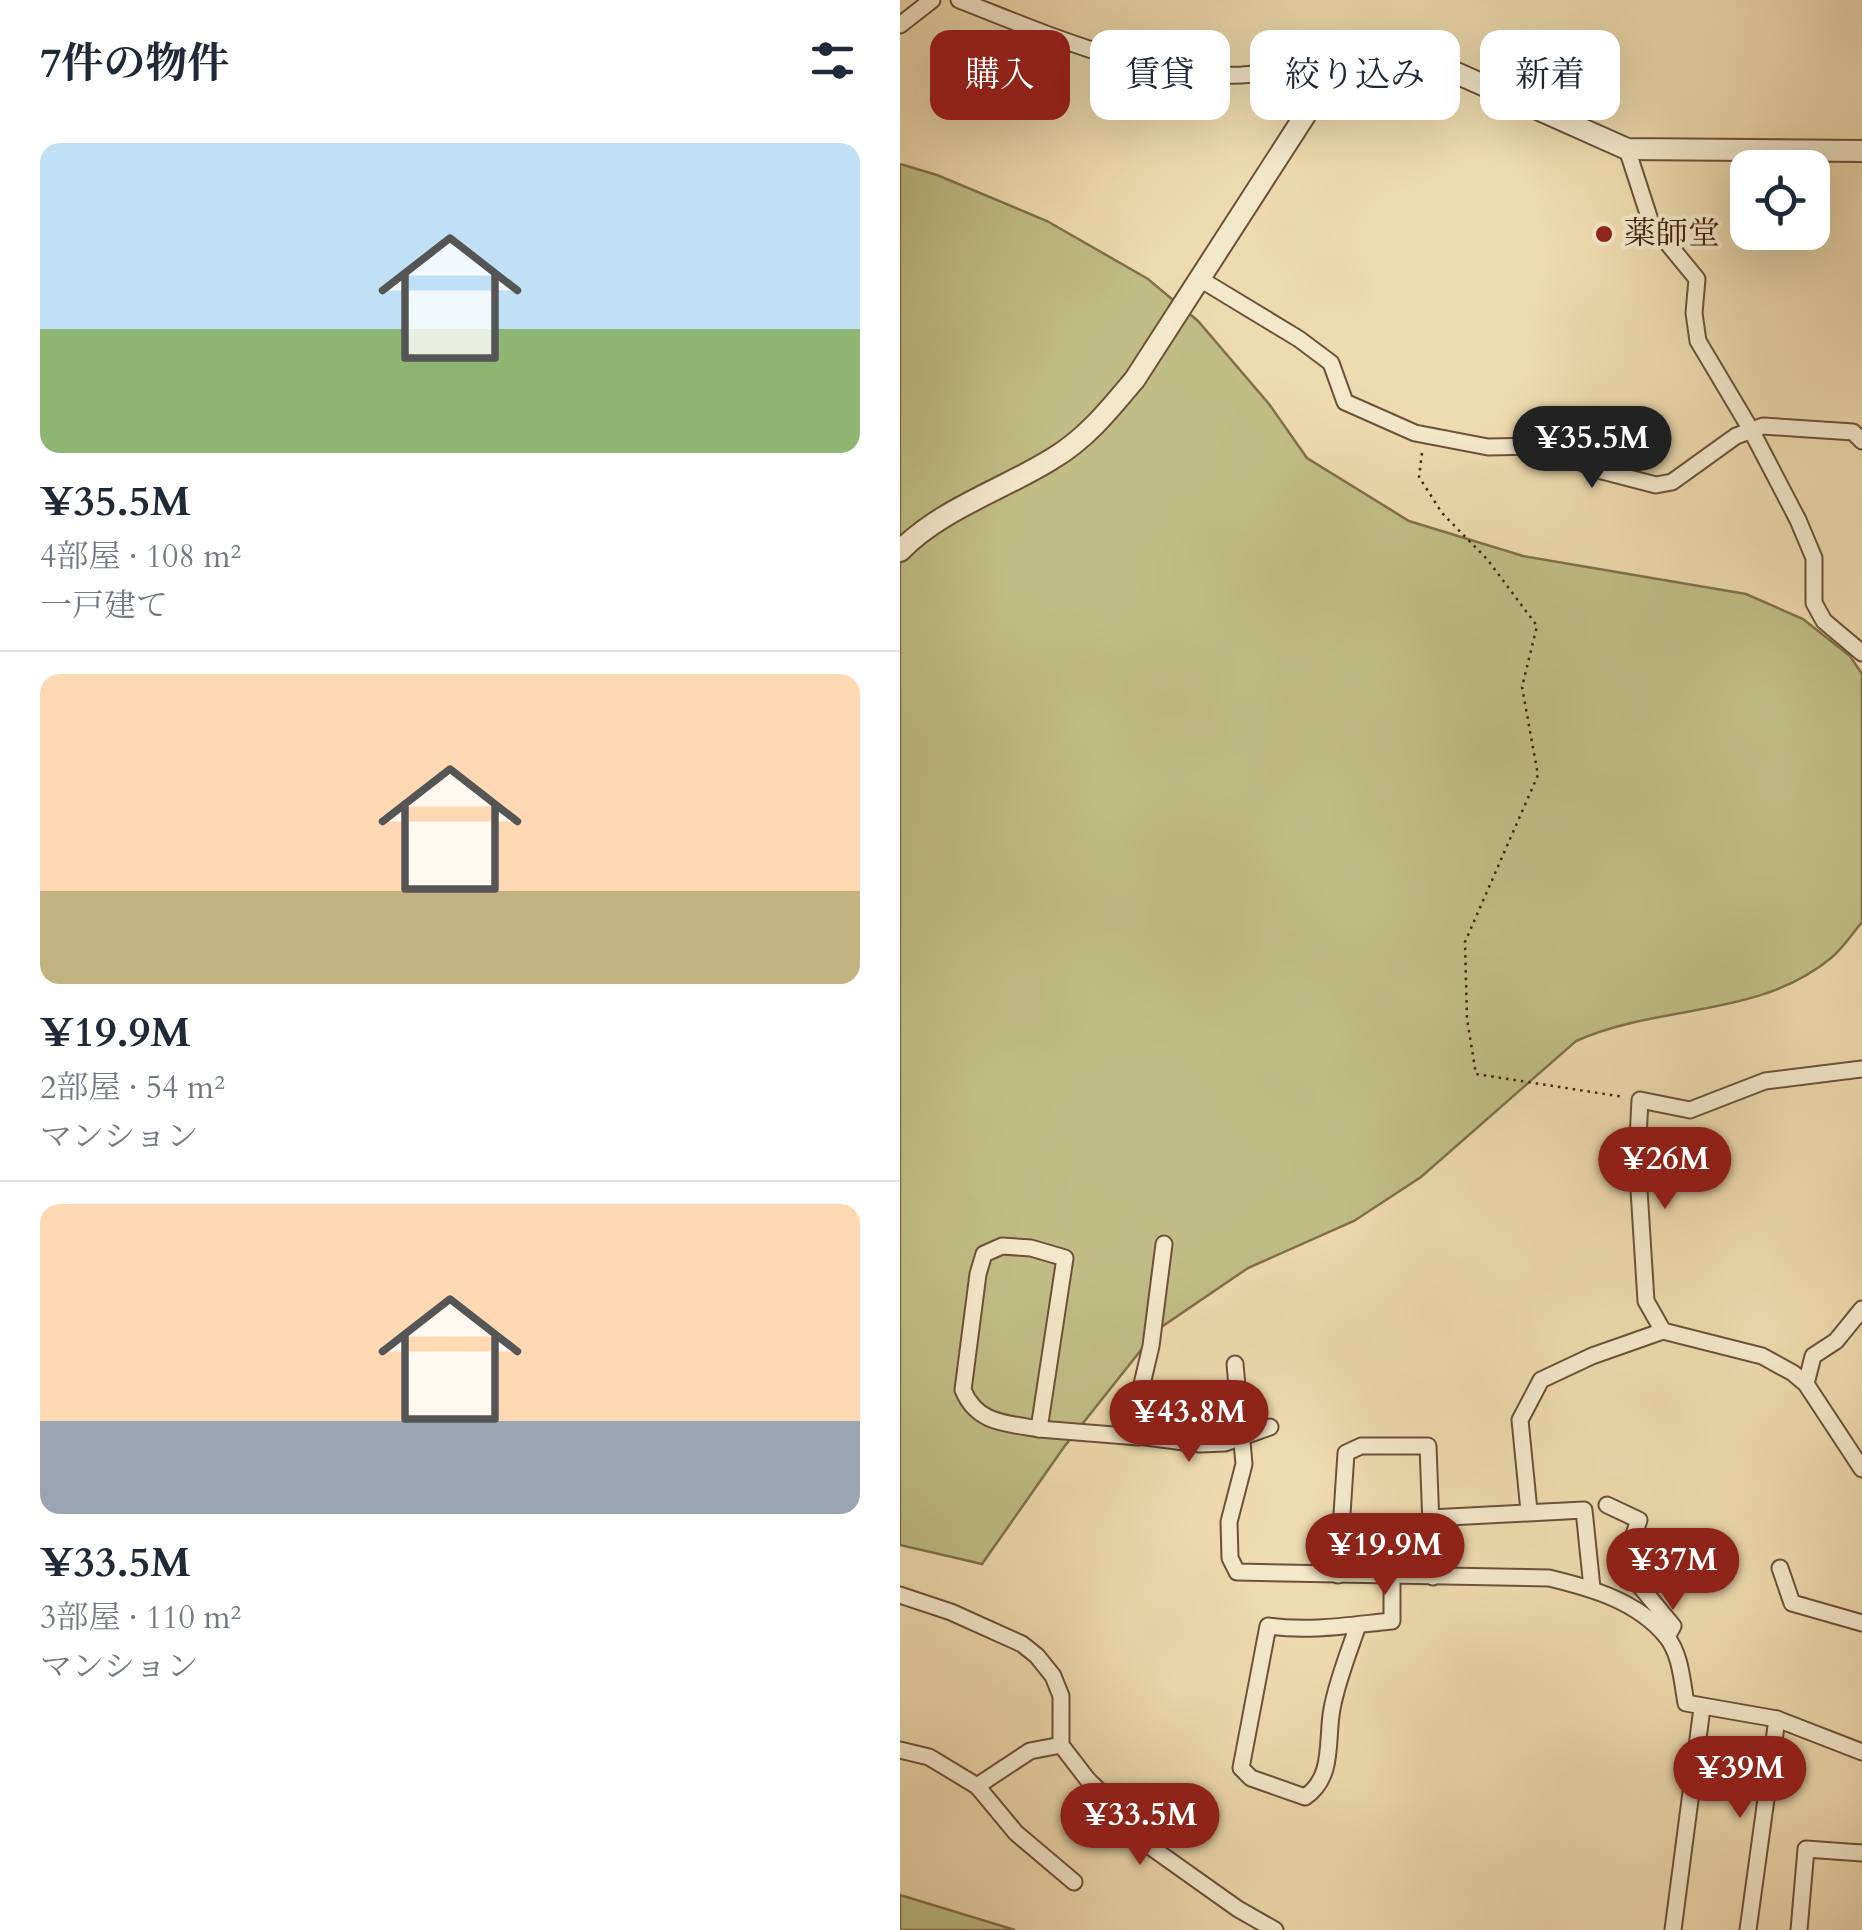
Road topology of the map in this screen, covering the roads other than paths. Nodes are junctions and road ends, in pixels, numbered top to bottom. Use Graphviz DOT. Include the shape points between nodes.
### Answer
graph roads {
  1 [pos="932,0"];
  2 [pos="959,0"];
  3 [pos="900,25"];
  4 [pos="1250,74"];
  5 [pos="1460,75"];
  6 [pos="1302,120"];
  7 [pos="1626,149"];
  8 [pos="1862,152"];
  9 [pos="1200,279"];
  10 [pos="1750,430"];
  11 [pos="1862,441"];
  12 [pos="900,551"];
  13 [pos="1862,653"];
  14 [pos="1862,1069"];
  15 [pos="1164,1244"];
  16 [pos="1862,1309"];
  17 [pos="1663,1331"];
  18 [pos="1236,1364"];
  19 [pos="1806,1384"];
  20 [pos="1270,1427"];
  21 [pos="1039,1430"];
  22 [pos="1130,1435"];
  23 [pos="1240,1436"];
  24 [pos="1862,1469"];
  25 [pos="1607,1504"];
  26 [pos="1529,1511"];
  27 [pos="1430,1518"];
  28 [pos="1780,1568"];
  29 [pos="1338,1574"];
  30 [pos="1392,1576"];
  31 [pos="1433,1577"];
  32 [pos="1592,1588"];
  33 [pos="900,1595"];
  34 [pos="1862,1623"];
  35 [pos="1358,1624"];
  36 [pos="1667,1637"];
  37 [pos="1702,1708"];
  38 [pos="1777,1719"];
  39 [pos="1060,1745"];
  40 [pos="900,1750"];
  41 [pos="1862,1752"];
  42 [pos="977,1786"];
  43 [pos="1862,1853"];
  44 [pos="1074,1882"];
  45 [pos="1274,1930"];
  46 [pos="1673,1930"];
  47 [pos="1748,1930"];
  48 [pos="1799,1930"];
  1 -- 3 [label="street"];
  2 -- 4 [label="street" via="1131,62"];
  5 -- 7 [label="street"];
  6 -- 9 [label="street"];
  7 -- 8 [label="street"];
  7 -- 10 [label="street" via="1651,223 1697,279 1698,341"];
  9 -- 10 [label="street" via="1331,364 1346,402 1415,433 1488,446 1541,446 1656,485 1672,482"];
  9 -- 12 [label="street" via="1099,423 1057,457 956,510"];
  10 -- 11 [label="street" via="1805,426 1852,432"];
  10 -- 13 [label="street" via="1814,558 1814,603 1824,621"];
  14 -- 17 [label="street" via="1764,1082 1690,1110 1640,1100 1646,1301"];
  15 -- 22 [label="street" via="1151,1346"];
  16 -- 19 [label="street" via="1836,1341 1813,1356"];
  17 -- 19 [label="street" via="1762,1356"];
  17 -- 26 [label="street" via="1541,1380 1520,1420"];
  18 -- 23 [label="street"];
  19 -- 24 [label="street"];
  20 -- 23 [label="street"];
  21 -- 21 [label="street" via="978,1413 964,1390 978,1274 984,1254 1002,1246 1065,1258"];
  21 -- 22 [label="street" via="1142,1437"];
  22 -- 23 [label="street" via="1200,1444"];
  23 -- 29 [label="street" via="1243,1477 1229,1522 1237,1572"];
  25 -- 36 [label="street" via="1639,1520 1630,1546 1640,1586 1673,1626"];
  26 -- 27 [label="street"];
  26 -- 32 [label="street" via="1584,1510"];
  27 -- 29 [label="street" via="1428,1446 1362,1446 1346,1453"];
  27 -- 31 [label="street"];
  28 -- 34 [label="street" via="1792,1602"];
  29 -- 30 [label="street"];
  30 -- 31 [label="street"];
  30 -- 35 [label="street" via="1392,1620"];
  31 -- 32 [label="street" via="1549,1578"];
  32 -- 36 [label="street" via="1630,1606"];
  33 -- 39 [label="street" via="951,1612 1037,1656 1061,1696"];
  35 -- 35 [label="street" via="1314,1790 1305,1797 1251,1778 1241,1768 1268,1626 1304,1631"];
  36 -- 37 [label="street" via="1686,1703"];
  37 -- 38 [label="street"];
  37 -- 46 [label="street"];
  38 -- 41 [label="street"];
  38 -- 47 [label="street"];
  39 -- 42 [label="street" via="1030,1751"];
  39 -- 45 [label="street" via="1138,1838"];
  40 -- 42 [label="street" via="929,1757"];
  42 -- 44 [label="street" via="1016,1833"];
  43 -- 48 [label="street" via="1806,1849"];
}
